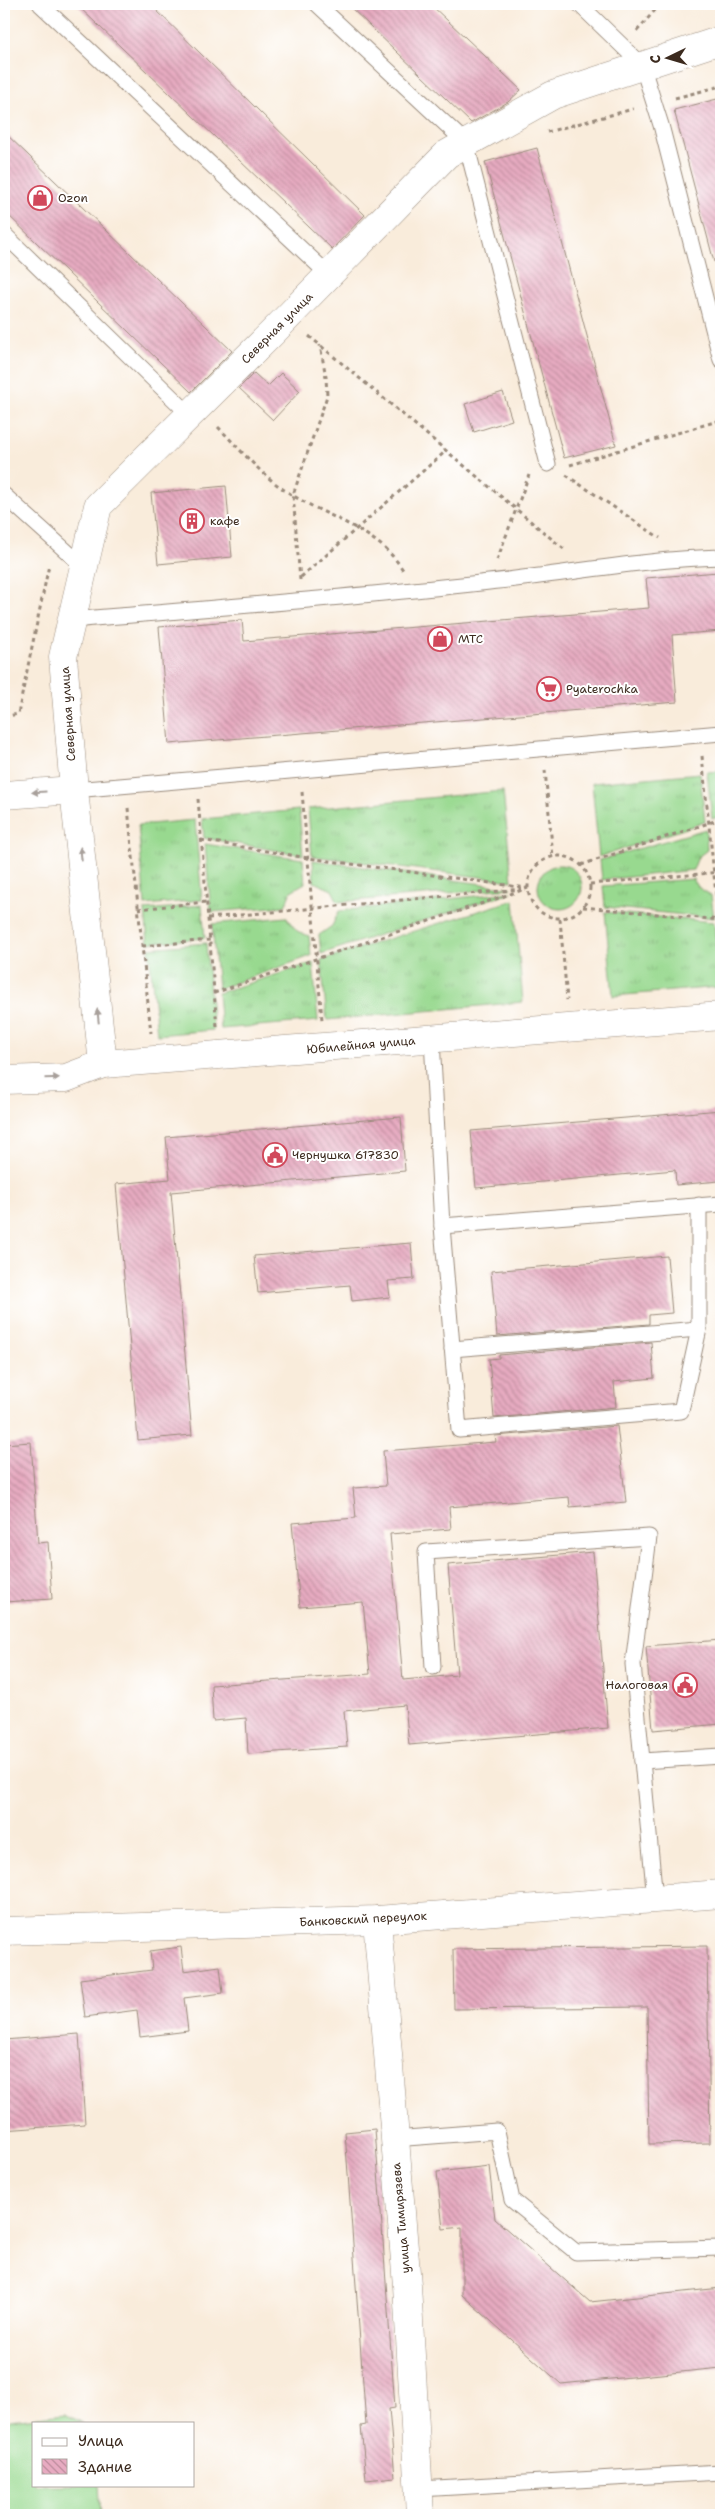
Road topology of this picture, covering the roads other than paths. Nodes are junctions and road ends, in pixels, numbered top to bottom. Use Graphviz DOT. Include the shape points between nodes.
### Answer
graph roads {
  1 [pos="40,4"];
  2 [pos="317,4"];
  3 [pos="578,4"];
  4 [pos="721,40"];
  5 [pos="633,56"];
  6 [pos="466,143"];
  7 [pos="4,234"];
  8 [pos="329,275"];
  9 [pos="721,360"];
  10 [pos="194,411"];
  11 [pos="553,466"];
  12 [pos="4,495"];
  13 [pos="721,557"];
  14 [pos="84,567"];
  15 [pos="72,620"];
  16 [pos="721,733"];
  17 [pos="74,790"];
  18 [pos="4,795"];
  19 [pos="721,1016"];
  20 [pos="432,1039"];
  21 [pos="103,1064"];
  22 [pos="4,1080"];
  23 [pos="721,1204"];
  24 [pos="699,1206"];
  25 [pos="442,1226"];
  26 [pos="698,1329"];
  27 [pos="452,1349"];
  28 [pos="433,1667"];
  29 [pos="721,1756"];
  30 [pos="642,1761"];
  31 [pos="721,1894"];
  32 [pos="655,1899"];
  33 [pos="376,1920"];
  34 [pos="4,1931"];
  35 [pos="394,2139"];
  36 [pos="721,2248"];
  37 [pos="721,2472"];
  38 [pos="420,2502"];
  1 -- 8 [label="lane"];
  2 -- 6 [label="lane"];
  3 -- 5 [label="lane"];
  4 -- 5 [label="street, Северная улица"];
  5 -- 6 [label="street, Северная улица"];
  5 -- 9 [label="lane" via="654,103"];
  6 -- 8 [label="street, Северная улица" via="447,154"];
  6 -- 11 [label="lane"];
  7 -- 10 [label="lane"];
  8 -- 10 [label="street, Северная улица"];
  10 -- 14 [label="street, Северная улица" via="98,506"];
  12 -- 14 [label="lane"];
  13 -- 15 [label="lane" via="415,590"];
  14 -- 15 [label="street, Северная улица"];
  15 -- 17 [label="street, Северная улица" via="63,657"];
  16 -- 17 [label="lane"];
  17 -- 18 [label="street, one-way"];
  21 -- 17 [label="street, Северная улица, one-way"];
  19 -- 20 [label="street, Юбилейная улица"];
  20 -- 21 [label="street, Юбилейная улица"];
  20 -- 25 [label="lane"];
  22 -- 21 [label="street, Юбилейная улица, one-way" via="66,1078"];
  23 -- 24 [label="lane"];
  24 -- 25 [label="lane"];
  24 -- 26 [label="lane"];
  25 -- 27 [label="lane"];
  26 -- 27 [label="lane"];
  26 -- 27 [label="lane" via="681,1411 459,1430"];
  28 -- 30 [label="lane" via="426,1552 649,1537 633,1664"];
  29 -- 30 [label="lane"];
  30 -- 32 [label="lane"];
  31 -- 32 [label="street, Банковский переулок"];
  32 -- 33 [label="street, Банковский переулок"];
  33 -- 34 [label="street, Банковский переулок"];
  33 -- 35 [label="street, улица Тимирязева"];
  35 -- 36 [label="lane" via="497,2131 512,2200 576,2252"];
  35 -- 38 [label="street, улица Тимирязева" via="407,2285"];
  37 -- 38 [label="lane"];
}
